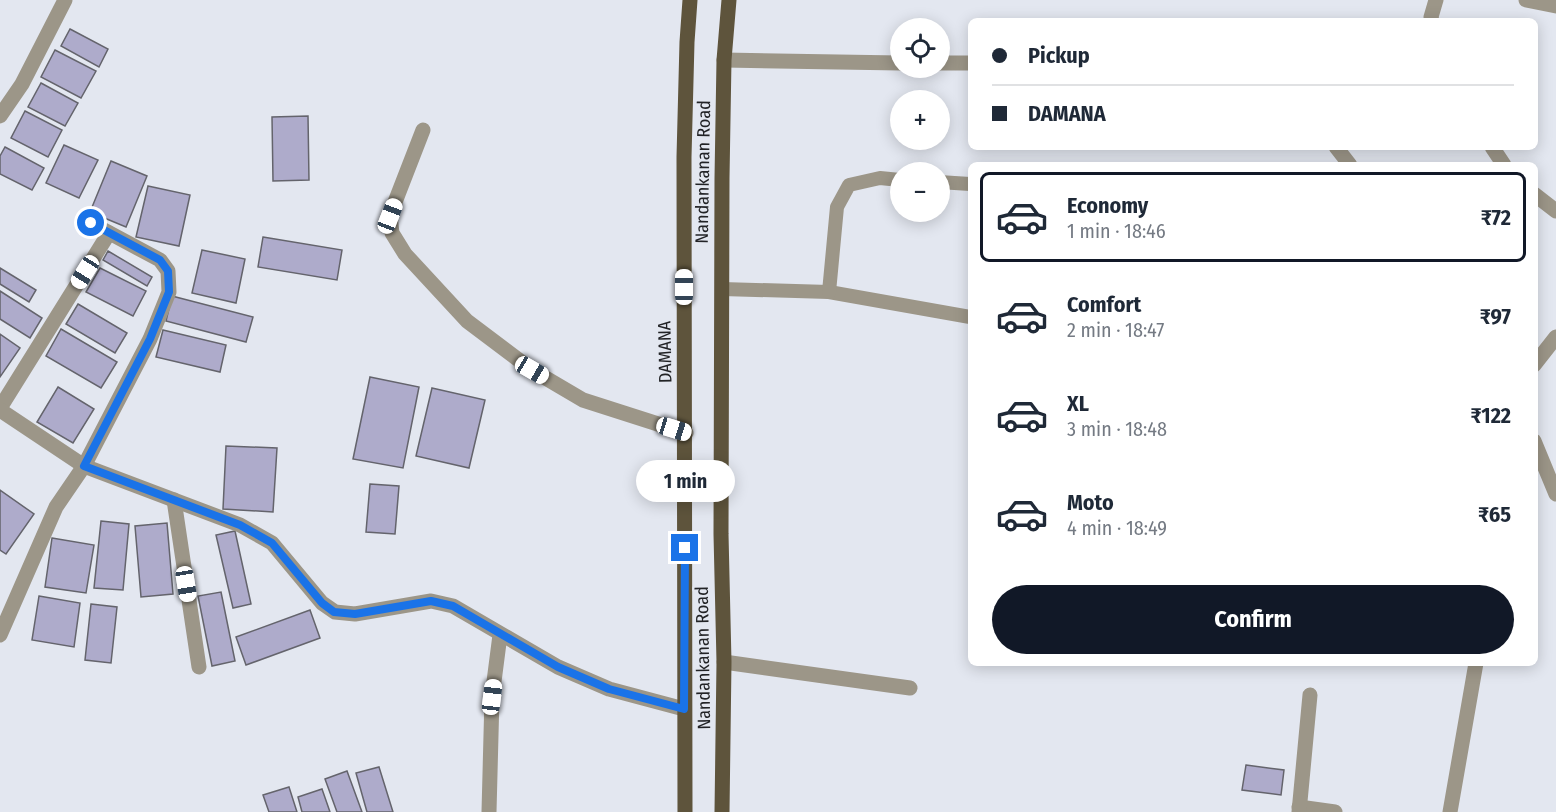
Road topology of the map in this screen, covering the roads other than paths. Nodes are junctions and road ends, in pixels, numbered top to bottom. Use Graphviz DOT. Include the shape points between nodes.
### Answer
graph roads {
  1 [pos="65,0"];
  2 [pos="690,0"];
  3 [pos="729,0"];
  4 [pos="1436,0"];
  5 [pos="1526,0"];
  6 [pos="1556,6"];
  7 [pos="1431,18"];
  8 [pos="724,60"];
  9 [pos="890,63"];
  10 [pos="950,63"];
  11 [pos="968,63"];
  12 [pos="0,116"];
  13 [pos="423,130"];
  14 [pos="890,179"];
  15 [pos="950,183"];
  16 [pos="968,184"];
  17 [pos="1538,197"];
  18 [pos="1556,211"];
  19 [pos="91,223"];
  20 [pos="109,233"];
  21 [pos="722,289"];
  22 [pos="829,292"];
  23 [pos="968,317"];
  24 [pos="1556,338"];
  25 [pos="1538,360"];
  26 [pos="0,409"];
  27 [pos="686,433"];
  28 [pos="1538,451"];
  29 [pos="84,466"];
  30 [pos="1556,494"];
  31 [pos="174,500"];
  32 [pos="500,634"];
  33 [pos="0,635"];
  34 [pos="724,662"];
  35 [pos="1475,666"];
  36 [pos="199,667"];
  37 [pos="910,688"];
  38 [pos="1310,695"];
  39 [pos="684,709"];
  40 [pos="1299,810"];
  41 [pos="489,812"];
  42 [pos="685,812"];
  43 [pos="722,812"];
  44 [pos="1335,812"];
  45 [pos="1450,812"];
  1 -- 12 [label="street" via="22,84"];
  2 -- 27 [label="main road, DAMANA" via="684,157"];
  3 -- 8 [label="main road, Nandankanan Road"];
  4 -- 7 [label="street"];
  5 -- 6 [label="street"];
  8 -- 9 [label="street"];
  8 -- 21 [label="main road, Nandankanan Road"];
  10 -- 11 [label="street"];
  13 -- 27 [label="street" via="390,216 392,233 405,254 467,321 532,370 583,400"];
  14 -- 22 [label="lane" via="849,185 837,207"];
  15 -- 16 [label="lane"];
  17 -- 18 [label="street"];
  19 -- 20 [label="street"];
  20 -- 26 [label="street"];
  20 -- 29 [label="street" via="160,260 168,271 169,292 150,339"];
  21 -- 22 [label="lane"];
  21 -- 34 [label="main road, Nandankanan Road"];
  22 -- 23 [label="lane"];
  24 -- 25 [label="street"];
  26 -- 29 [label="street"];
  27 -- 39 [label="main road, DAMANA"];
  28 -- 30 [label="street"];
  29 -- 31 [label="street"];
  29 -- 33 [label="street" via="56,507"];
  31 -- 32 [label="street" via="240,525 272,543 334,612 355,614 431,601 453,606"];
  31 -- 36 [label="street"];
  32 -- 39 [label="street" via="558,667 609,689"];
  32 -- 41 [label="street" via="492,697"];
  34 -- 37 [label="street"];
  34 -- 43 [label="main road, Nandankanan Road"];
  35 -- 45 [label="street"];
  38 -- 40 [label="street"];
  39 -- 42 [label="main road, DAMANA"];
  40 -- 44 [label="street"];
}
